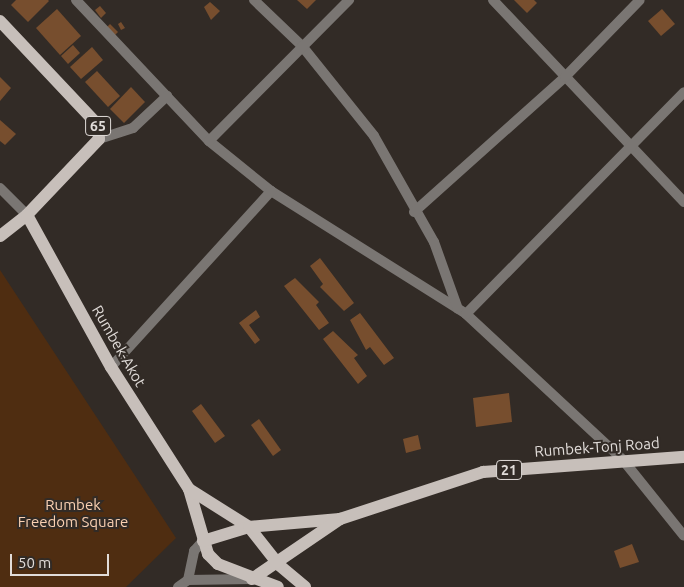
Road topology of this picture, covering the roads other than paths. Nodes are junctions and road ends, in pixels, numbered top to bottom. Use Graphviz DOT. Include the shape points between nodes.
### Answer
graph roads {
  1 [pos="76,0"];
  2 [pos="254,0"];
  3 [pos="349,0"];
  4 [pos="493,0"];
  5 [pos="640,0"];
  6 [pos="0,21"];
  7 [pos="302,46"];
  8 [pos="565,77"];
  9 [pos="684,92"];
  10 [pos="167,96"];
  11 [pos="99,139"];
  12 [pos="209,141"];
  13 [pos="630,146"];
  14 [pos="0,188"];
  15 [pos="271,191"];
  16 [pos="684,202"];
  17 [pos="414,212"];
  18 [pos="27,215"];
  19 [pos="3,234"];
  20 [pos="462,311"];
  21 [pos="111,367"];
  22 [pos="684,457"];
  23 [pos="623,460"];
  24 [pos="189,488"];
  25 [pos="340,519"];
  26 [pos="249,527"];
  27 [pos="684,536"];
  28 [pos="203,541"];
  29 [pos="279,565"];
  30 [pos="252,579"];
  31 [pos="188,580"];
  32 [pos="178,587"];
  33 [pos="278,587"];
  34 [pos="304,587"];
  1 -- 10 [label="street"];
  2 -- 7 [label="street"];
  3 -- 7 [label="street"];
  4 -- 8 [label="street"];
  5 -- 8 [label="street"];
  6 -- 11 [label="main road, 65" via="98,125"];
  7 -- 12 [label="street"];
  7 -- 17 [label="street" via="374,136"];
  8 -- 13 [label="street"];
  8 -- 17 [label="street"];
  9 -- 13 [label="street"];
  10 -- 11 [label="street" via="133,128"];
  10 -- 12 [label="street"];
  11 -- 18 [label="main road, 65"];
  12 -- 15 [label="street"];
  13 -- 16 [label="street"];
  13 -- 20 [label="street"];
  14 -- 18 [label="street"];
  15 -- 20 [label="street"];
  15 -- 21 [label="street"];
  17 -- 20 [label="street" via="434,242"];
  18 -- 19 [label="main road, 65"];
  18 -- 21 [label="main road, Rumbek-Akot"];
  20 -- 23 [label="street"];
  21 -- 24 [label="main road, Rumbek-Akot"];
  22 -- 23 [label="main road, Rumbek-Tonj Road / 21"];
  23 -- 25 [label="main road, Rumbek-Tonj Road / 21" via="483,472"];
  23 -- 27 [label="street"];
  24 -- 26 [label="main road, Rumbek-Akot"];
  24 -- 28 [label="main road, Rumbek-Akot"];
  25 -- 26 [label="main road, Rumbek-Tonj Road / 21"];
  25 -- 29 [label="main road, Rumbek-Tonj Road / 21"];
  26 -- 28 [label="main road, Rumbek-Tonj Road / 21"];
  26 -- 29 [label="main road, Rumbek-Akot"];
  28 -- 30 [label="main road, Rumbek-Akot" via="218,564"];
  28 -- 31 [label="street" via="194,550"];
  29 -- 30 [label="main road, Rumbek-Tonj Road / 21"];
  29 -- 34 [label="main road, Rumbek-Akot"];
  30 -- 31 [label="street"];
  30 -- 33 [label="main road, Rumbek-Akot"];
  31 -- 32 [label="street"];
}
